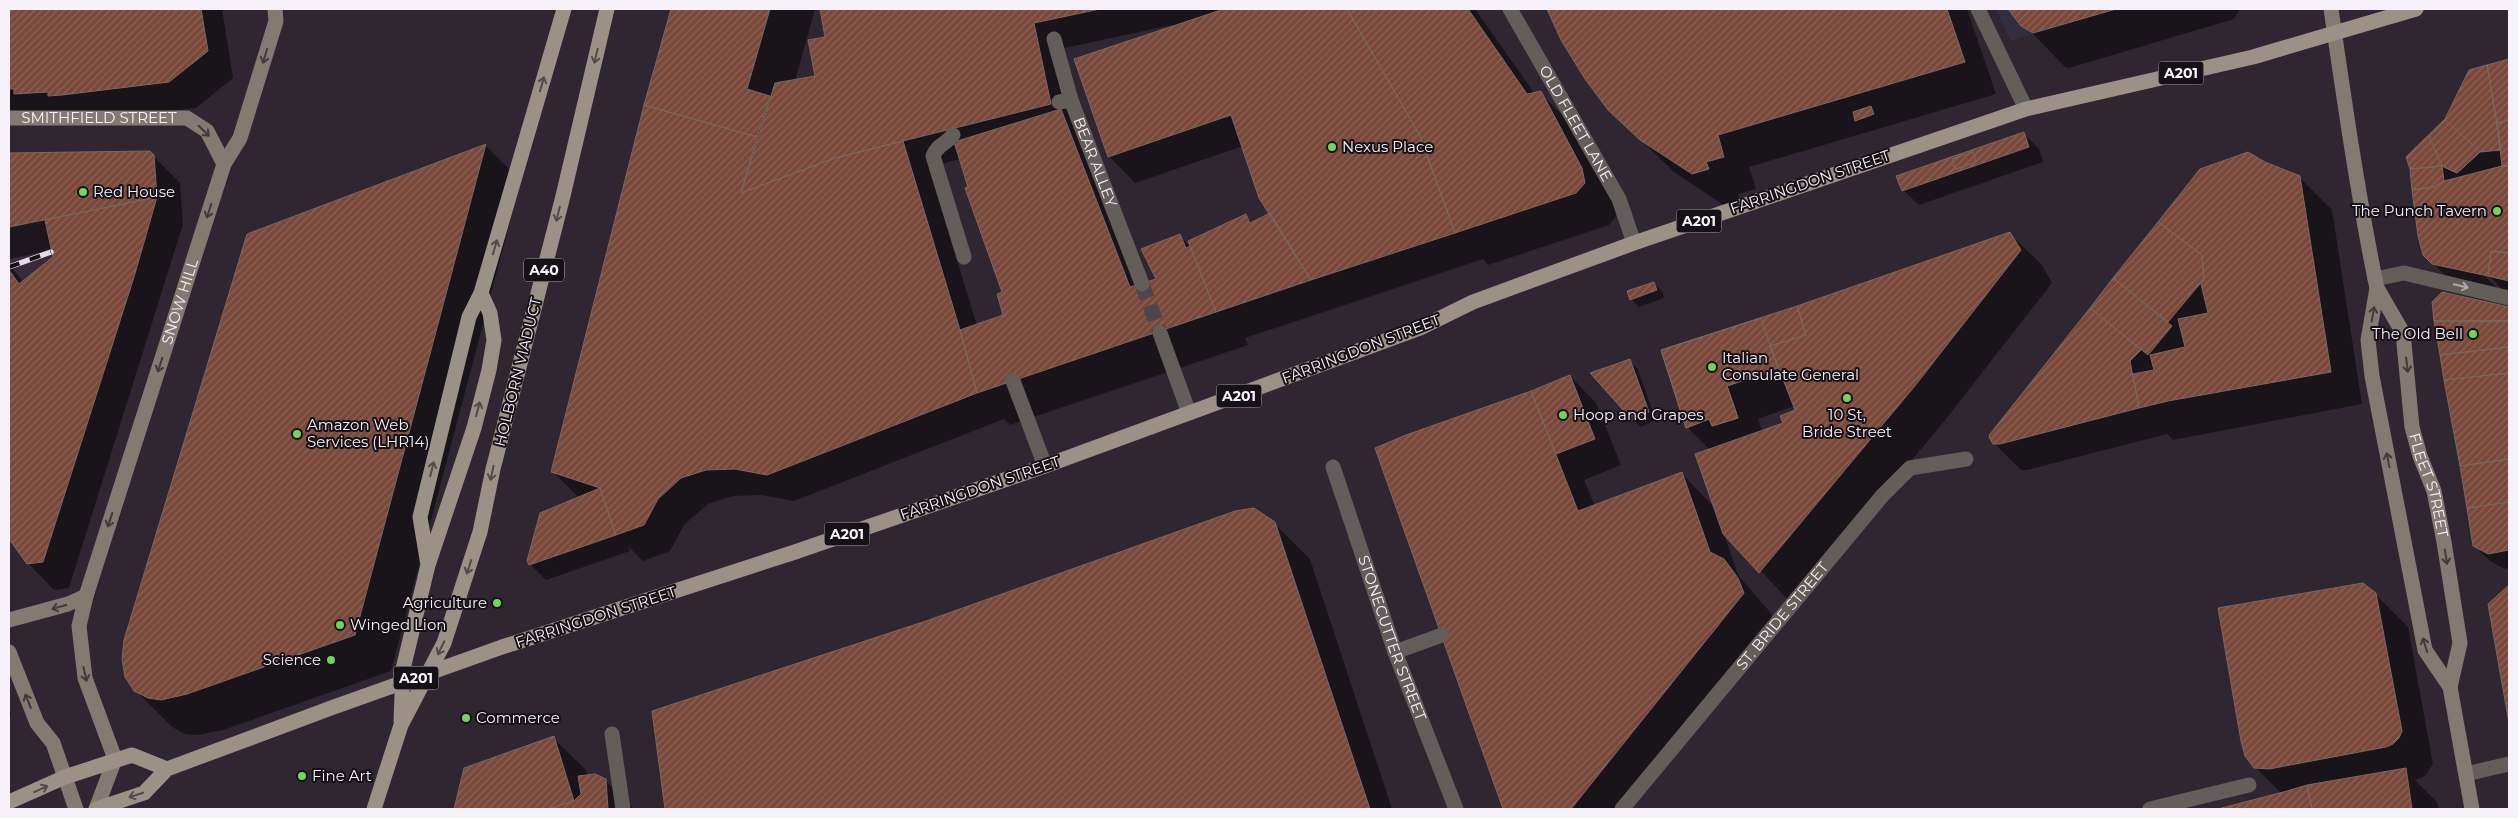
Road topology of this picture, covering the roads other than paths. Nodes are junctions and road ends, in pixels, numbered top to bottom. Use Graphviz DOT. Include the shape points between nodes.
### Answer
graph roads {
  1 [pos="275,9"];
  2 [pos="564,9"];
  3 [pos="607,9"];
  4 [pos="1510,9"];
  5 [pos="1978,9"];
  6 [pos="2331,9"];
  7 [pos="2416,9"];
  8 [pos="2335,33"];
  9 [pos="1054,39"];
  10 [pos="2026,109"];
  11 [pos="9,118"];
  12 [pos="953,135"];
  13 [pos="224,164"];
  14 [pos="1634,243"];
  15 [pos="964,257"];
  16 [pos="2376,283"];
  17 [pos="1142,284"];
  18 [pos="481,294"];
  19 [pos="2509,298"];
  20 [pos="1160,333"];
  21 [pos="1013,381"];
  22 [pos="1189,414"];
  23 [pos="1966,459"];
  24 [pos="1045,466"];
  25 [pos="1333,467"];
  26 [pos="428,565"];
  27 [pos="86,596"];
  28 [pos="9,620"];
  29 [pos="1442,635"];
  30 [pos="9,652"];
  31 [pos="1395,652"];
  32 [pos="2450,687"];
  33 [pos="401,725"];
  34 [pos="612,734"];
  35 [pos="115,760"];
  36 [pos="2509,764"];
  37 [pos="167,769"];
  38 [pos="2466,774"];
  39 [pos="65,777"];
  40 [pos="2250,784"];
  41 [pos="9,802"];
  42 [pos="76,809"];
  43 [pos="96,809"];
  44 [pos="374,809"];
  45 [pos="623,809"];
  46 [pos="1456,809"];
  47 [pos="1622,809"];
  48 [pos="2150,809"];
  49 [pos="2472,809"];
  1 -- 13 [label="street, SNOW HILL, one-way" via="276,21 240,138"];
  18 -- 2 [label="main road, one-way"];
  3 -- 33 [label="main road, HOLBORN VIADUCT / A40, one-way" via="480,532 444,643"];
  4 -- 14 [label="street, OLD FLEET LANE" via="1619,199"];
  5 -- 10 [label="street"];
  6 -- 8 [label="street, FLEET STREET"];
  7 -- 8 [label="main road, A201"];
  8 -- 10 [label="main road, FARRINGDON STREET / A201" via="2253,57"];
  8 -- 16 [label="street, FLEET STREET" via="2358,197"];
  9 -- 17 [label="street, BEAR ALLEY" via="1065,101"];
  10 -- 14 [label="main road, FARRINGDON STREET / A201"];
  11 -- 13 [label="street, SMITHFIELD STREET, one-way" via="187,118 207,131"];
  12 -- 15 [label="street" via="940,145 933,156"];
  13 -- 27 [label="street, SNOW HILL, one-way"];
  14 -- 22 [label="main road, FARRINGDON STREET / A201" via="1473,302 1420,328"];
  16 -- 19 [label="street, one-way" via="2404,273"];
  32 -- 16 [label="street, FLEET STREET, one-way" via="2425,650 2372,376 2368,340"];
  16 -- 32 [label="street, FLEET STREET, one-way" via="2403,333 2412,427 2434,491 2444,542 2460,643"];
  26 -- 18 [label="main road, one-way" via="420,517 469,317"];
  26 -- 18 [label="main road, HOLBORN VIADUCT / A40, one-way" via="474,428 494,340 490,313"];
  20 -- 22 [label="street"];
  21 -- 24 [label="street"];
  22 -- 24 [label="main road, FARRINGDON STREET / A201"];
  23 -- 47 [label="street, ST. BRIDE STREET" via="1910,468 1893,485"];
  24 -- 37 [label="main road, FARRINGDON STREET / A201" via="792,553 502,647"];
  25 -- 31 [label="street, STONECUTTER STREET"];
  26 -- 33 [label="main road, HOLBORN VIADUCT / A40" via="404,668"];
  27 -- 28 [label="street, one-way"];
  27 -- 35 [label="street, SNOW HILL, one-way" via="79,626 85,678"];
  29 -- 31 [label="street"];
  39 -- 30 [label="street, one-way" via="53,742 37,723"];
  31 -- 46 [label="street, STONECUTTER STREET"];
  32 -- 38 [label="street, FLEET STREET"];
  33 -- 44 [label="main road, HOLBORN VIADUCT / A40"];
  34 -- 45 [label="street"];
  35 -- 37 [label="main road" via="132,755"];
  35 -- 39 [label="main road"];
  35 -- 43 [label="street"];
  36 -- 38 [label="street"];
  37 -- 43 [label="main road, FARRINGDON STREET / A201, one-way" via="144,793"];
  38 -- 49 [label="street, FLEET STREET"];
  41 -- 39 [label="main road, one-way"];
  39 -- 42 [label="street"];
  40 -- 48 [label="street"];
}
